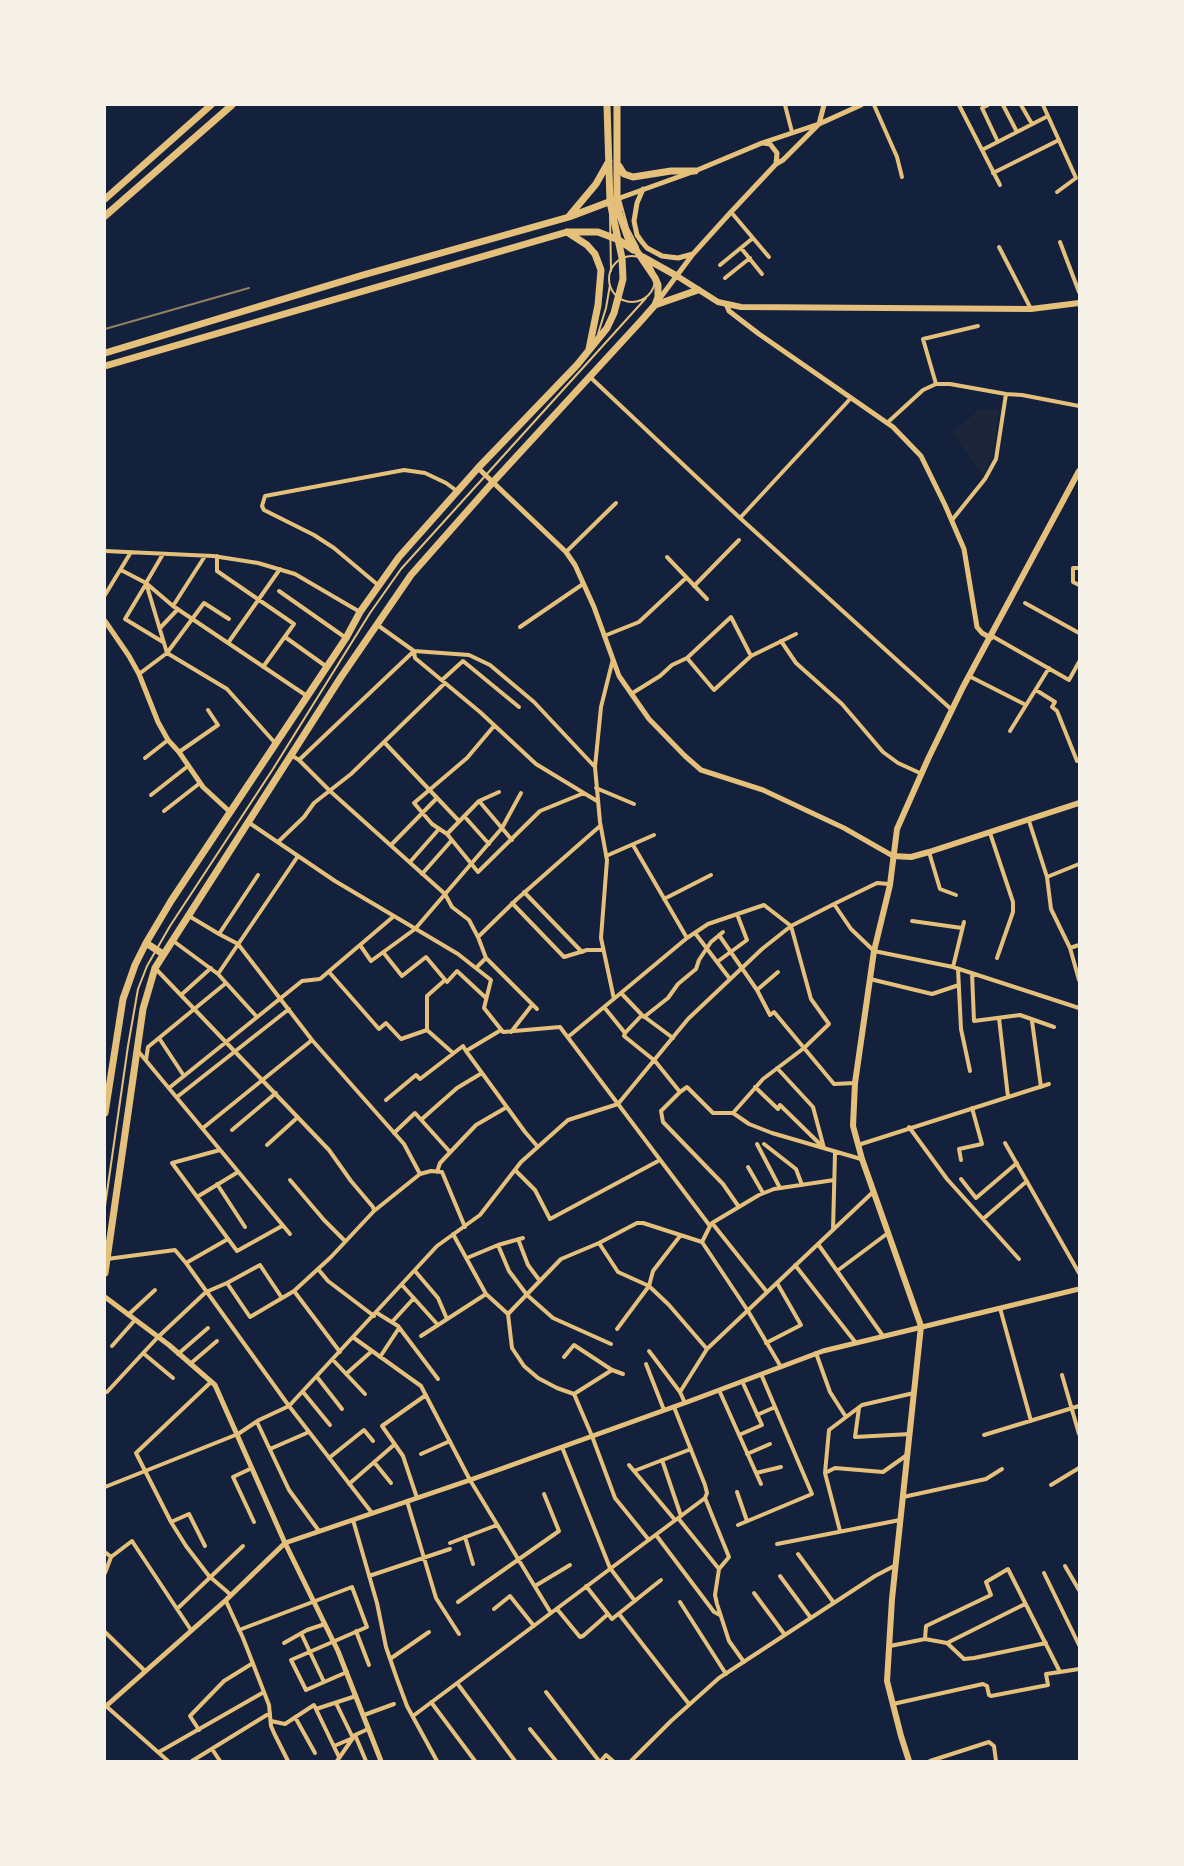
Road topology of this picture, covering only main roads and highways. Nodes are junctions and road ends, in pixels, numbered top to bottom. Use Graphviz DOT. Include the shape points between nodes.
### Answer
graph roads {
  1 [pos="211,105"];
  2 [pos="232,105"];
  3 [pos="608,105"];
  4 [pos="618,105"];
  5 [pos="609,160"];
  6 [pos="617,164"];
  7 [pos="694,171"];
  8 [pos="105,200"];
  9 [pos="613,200"];
  10 [pos="105,216"];
  11 [pos="568,217"];
  12 [pos="567,232"];
  13 [pos="619,240"];
  14 [pos="637,253"];
  15 [pos="677,276"];
  16 [pos="698,290"];
  17 [pos="1079,303"];
  18 [pos="655,305"];
  19 [pos="589,351"];
  20 [pos="105,353"];
  21 [pos="105,366"];
  22 [pos="1079,471"];
  23 [pos="1079,803"];
  24 [pos="893,856"];
  25 [pos="146,943"];
  26 [pos="163,954"];
  27 [pos="105,1113"];
  28 [pos="105,1273"];
  29 [pos="909,1761"];
  1 -- 8 [label="main road"];
  2 -- 10 [label="main road"];
  3 -- 5 [label="main road"];
  4 -- 6 [label="main road"];
  5 -- 9 [label="main road"];
  5 -- 11 [label="main road" via="589,194"];
  6 -- 7 [label="main road" via="624,174 633,177"];
  6 -- 9 [label="main road"];
  9 -- 11 [label="main road"];
  9 -- 13 [label="main road"];
  9 -- 14 [label="main road"];
  11 -- 20 [label="main road" via="363,274"];
  12 -- 13 [label="main road" via="598,232"];
  12 -- 19 [label="main road" via="587,245 601,270"];
  12 -- 21 [label="main road"];
  13 -- 14 [label="main road"];
  13 -- 19 [label="main road" via="623,279 620,295 607,328"];
  14 -- 15 [label="main road"];
  14 -- 18 [label="main road" via="658,285"];
  15 -- 16 [label="main road"];
  16 -- 17 [label="main road" via="727,306 1031,309"];
  16 -- 18 [label="main road"];
  18 -- 26 [label="main road" via="411,575 290,754"];
  19 -- 25 [label="main road" via="478,468 378,585"];
  22 -- 24 [label="main road" via="952,710 897,829"];
  23 -- 24 [label="main road" via="929,852"];
  24 -- 29 [label="main road" via="874,951 855,1083 853,1126 872,1193 921,1326 887,1681"];
  25 -- 26 [label="main road"];
  25 -- 27 [label="main road" via="123,999"];
  26 -- 28 [label="main road" via="147,990"];
}
